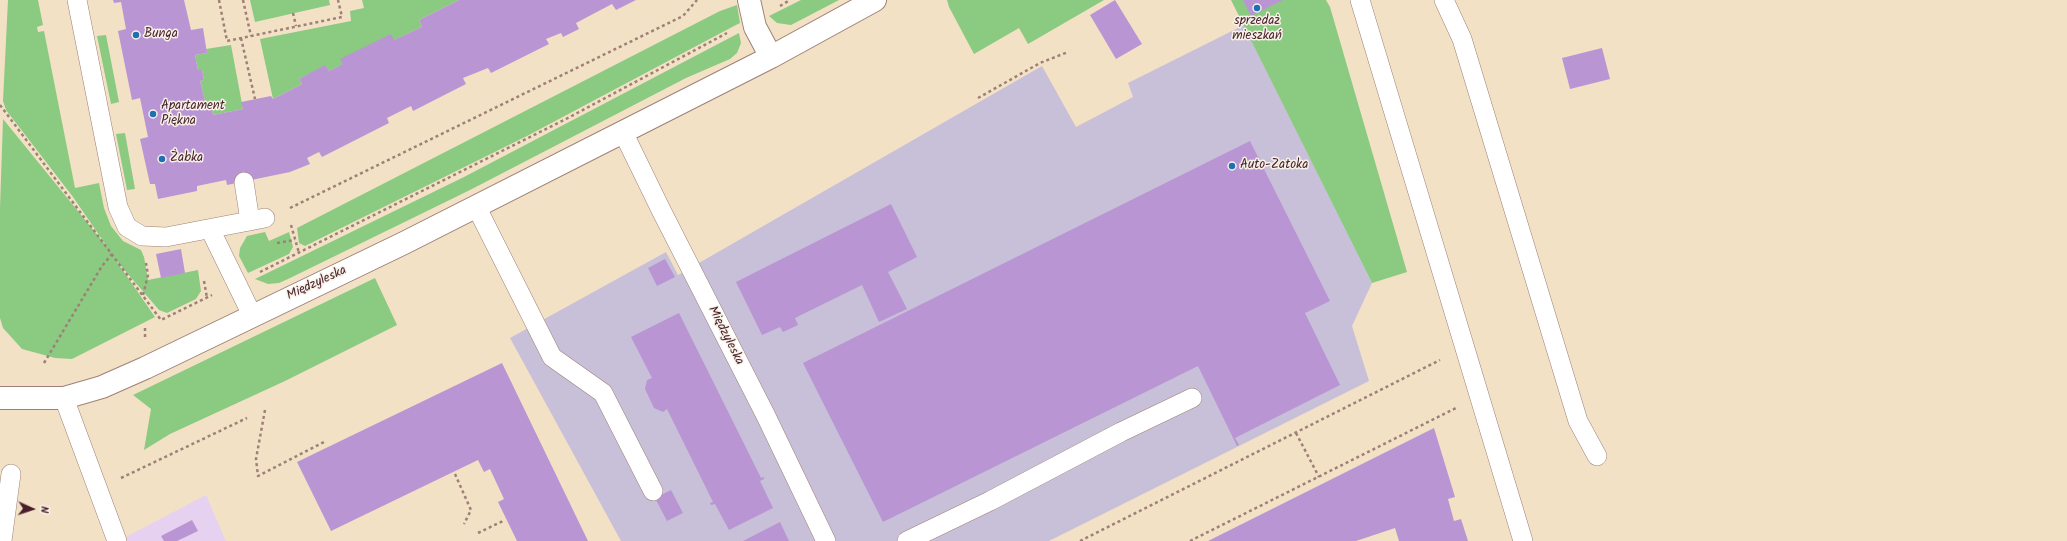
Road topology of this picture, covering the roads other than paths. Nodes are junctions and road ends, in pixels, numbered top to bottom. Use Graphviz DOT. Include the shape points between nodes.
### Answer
graph roads {
  1 [pos="77,0"];
  2 [pos="875,0"];
  3 [pos="1360,0"];
  4 [pos="1444,0"];
  5 [pos="751,10"];
  6 [pos="771,57"];
  7 [pos="624,132"];
  8 [pos="244,182"];
  9 [pos="476,206"];
  10 [pos="210,228"];
  11 [pos="252,315"];
  12 [pos="0,398"];
  13 [pos="64,398"];
  14 [pos="1192,398"];
  15 [pos="1597,456"];
  16 [pos="11,474"];
  17 [pos="653,491"];
  18 [pos="2,541"];
  19 [pos="117,541"];
  20 [pos="826,541"];
  21 [pos="907,541"];
  22 [pos="1523,541"];
  1 -- 10 [label="lane" via="118,207 127,227 142,236 166,237"];
  2 -- 6 [label="street, Międzyleska"];
  3 -- 22 [label="lane"];
  4 -- 15 [label="lane" via="1462,39 1578,421"];
  5 -- 6 [label="street" via="755,27"];
  6 -- 7 [label="street, Międzyleska"];
  7 -- 9 [label="street, Międzyleska"];
  7 -- 20 [label="lane, Międzyleska"];
  8 -- 10 [label="lane" via="257,219"];
  9 -- 11 [label="street, Międzyleska"];
  9 -- 17 [label="lane" via="552,357 603,393"];
  10 -- 11 [label="lane"];
  11 -- 13 [label="street, Międzyleska" via="145,368"];
  12 -- 13 [label="street, Międzyleska"];
  13 -- 19 [label="lane"];
  14 -- 21 [label="lane" via="990,502"];
  16 -- 18 [label="lane"];
}
